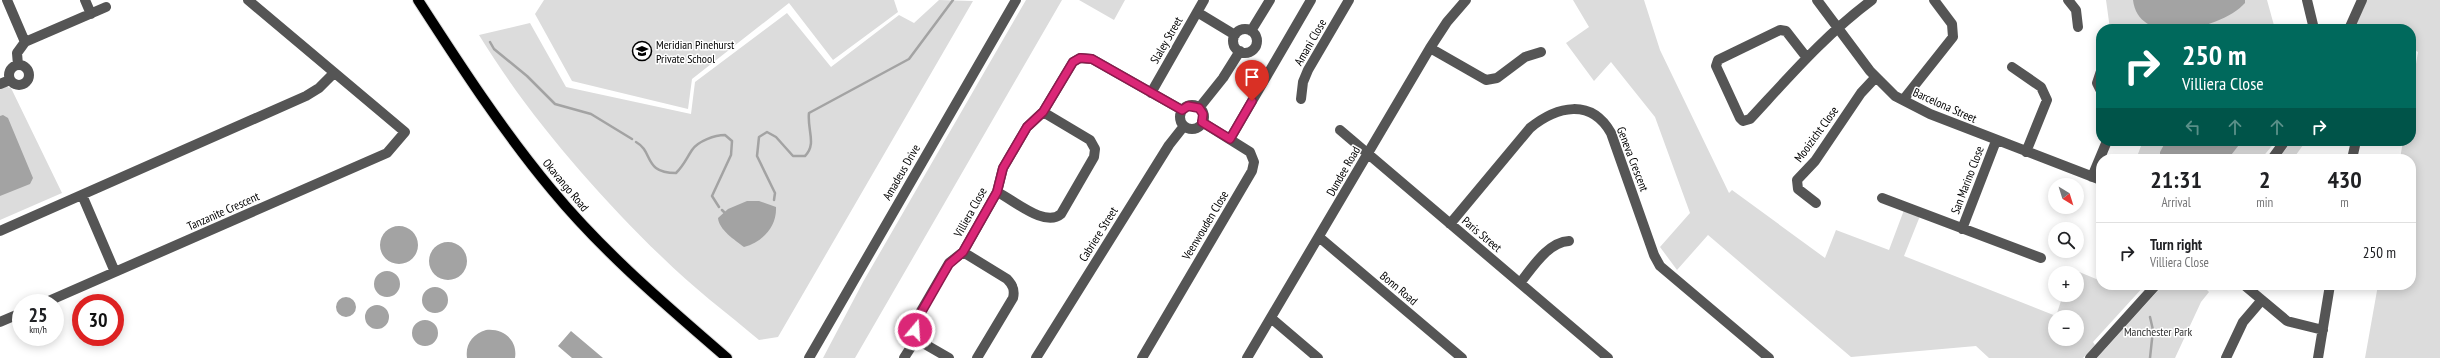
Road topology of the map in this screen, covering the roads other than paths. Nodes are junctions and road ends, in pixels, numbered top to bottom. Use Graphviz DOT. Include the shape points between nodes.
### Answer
graph roads {
  1 [pos="7,0"];
  2 [pos="85,0"];
  3 [pos="248,0"];
  4 [pos="418,0"];
  5 [pos="1016,0"];
  6 [pos="1204,0"];
  7 [pos="1270,0"];
  8 [pos="1311,0"];
  9 [pos="1349,0"];
  10 [pos="1466,0"];
  11 [pos="1817,0"];
  12 [pos="1872,0"];
  13 [pos="1934,0"];
  14 [pos="2068,0"];
  15 [pos="2307,0"];
  16 [pos="2362,0"];
  17 [pos="106,7"];
  18 [pos="1197,12"];
  19 [pos="90,14"];
  20 [pos="2313,24"];
  21 [pos="2351,24"];
  22 [pos="1837,27"];
  23 [pos="2078,27"];
  24 [pos="1251,31"];
  25 [pos="1235,36"];
  26 [pos="25,42"];
  27 [pos="1430,48"];
  28 [pos="1240,51"];
  29 [pos="1541,52"];
  30 [pos="1807,58"];
  31 [pos="18,65"];
  32 [pos="2012,67"];
  33 [pos="334,72"];
  34 [pos="1875,78"];
  35 [pos="5,82"];
  36 [pos="1151,93"];
  37 [pos="1301,99"];
  38 [pos="1903,100"];
  39 [pos="1199,108"];
  40 [pos="1182,110"];
  41 [pos="1043,112"];
  42 [pos="1202,122"];
  43 [pos="1184,126"];
  44 [pos="1340,130"];
  45 [pos="1230,139"];
  46 [pos="1996,141"];
  47 [pos="2026,152"];
  48 [pos="1368,154"];
  49 [pos="2096,179"];
  50 [pos="997,192"];
  51 [pos="82,195"];
  52 [pos="1882,198"];
  53 [pos="1816,203"];
  54 [pos="1450,224"];
  55 [pos="1962,229"];
  56 [pos="0,231"];
  57 [pos="1319,237"];
  58 [pos="1569,241"];
  59 [pos="963,252"];
  60 [pos="2042,258"];
  61 [pos="115,272"];
  62 [pos="1520,283"];
  63 [pos="2151,290"];
  64 [pos="2249,290"];
  65 [pos="2329,290"];
  66 [pos="64,294"];
  67 [pos="2261,301"];
  68 [pos="12,317"];
  69 [pos="1271,318"];
  70 [pos="0,322"];
  71 [pos="2323,330"];
  72 [pos="916,339"];
  73 [pos="727,358"];
  74 [pos="810,358"];
  75 [pos="904,358"];
  76 [pos="949,358"];
  77 [pos="977,358"];
  78 [pos="1036,358"];
  79 [pos="1142,358"];
  80 [pos="1247,358"];
  81 [pos="1318,358"];
  82 [pos="1462,358"];
  83 [pos="1608,358"];
  84 [pos="1769,358"];
  85 [pos="2090,358"];
  86 [pos="2226,358"];
  87 [pos="2318,358"];
  1 -- 26 [label="street"];
  2 -- 19 [label="street"];
  3 -- 33 [label="street"];
  4 -- 73 [label="main road, Okavango Road" via="487,107 552,191 604,248"];
  5 -- 74 [label="street, Amadeus Drive"];
  6 -- 18 [label="street, Slaley Street"];
  7 -- 24 [label="street"];
  8 -- 45 [label="street"];
  9 -- 37 [label="street, Amani Close" via="1308,70 1303,82"];
  10 -- 27 [label="street, Dundee Road"];
  11 -- 22 [label="street, Barcelona Street"];
  12 -- 22 [label="street"];
  13 -- 38 [label="street" via="1952,24 1953,37"];
  14 -- 23 [label="street" via="2076,10"];
  15 -- 20 [label="street"];
  16 -- 21 [label="street"];
  17 -- 19 [label="street"];
  18 -- 25 [label="street"];
  18 -- 36 [label="street, Slaley Street"];
  19 -- 26 [label="street"];
  22 -- 30 [label="street"];
  22 -- 34 [label="street, Barcelona Street"];
  24 -- 25 [label="street" via="1242,30"];
  24 -- 28 [label="street" via="1257,39 1256,46 1250,51"];
  25 -- 28 [label="street" via="1234,44"];
  26 -- 31 [label="street" via="17,53"];
  27 -- 29 [label="street" via="1486,80 1497,78 1524,57"];
  27 -- 48 [label="street, Dundee Road"];
  28 -- 39 [label="street"];
  30 -- 30 [label="street" via="1746,121 1740,118 1716,66 1718,60 1780,30 1786,31"];
  31 -- 35 [label="street" via="9,72"];
  31 -- 35 [label="street" via="27,70 29,80 21,86"];
  32 -- 47 [label="street" via="2041,87 2047,100"];
  33 -- 51 [label="street" via="319,88 306,96"];
  33 -- 61 [label="street, Tanzanite Crescent" via="405,132 387,153"];
  34 -- 38 [label="street, Barcelona Street"];
  34 -- 53 [label="street, Mooizicht Close" via="1861,92 1815,160 1797,180 1798,189"];
  36 -- 40 [label="street, Villiera Close"];
  36 -- 41 [label="street, Villiera Close" via="1092,59 1080,58 1069,67"];
  38 -- 46 [label="street, Barcelona Street"];
  39 -- 40 [label="street" via="1188,106"];
  39 -- 42 [label="street" via="1203,114"];
  40 -- 43 [label="street" via="1180,120"];
  41 -- 50 [label="street, Villiera Close" via="1027,127 1003,168"];
  41 -- 50 [label="street" via="1090,140 1095,149 1094,157 1061,214 1054,218 1043,218"];
  42 -- 43 [label="street" via="1194,128"];
  42 -- 45 [label="street, Veenwouden Close"];
  43 -- 78 [label="street, Cabriere Street"];
  44 -- 48 [label="street, Paris Street"];
  45 -- 79 [label="street, Veenwouden Close" via="1250,152 1254,162 1252,171"];
  46 -- 47 [label="street, Barcelona Street"];
  46 -- 55 [label="street, San Marino Close"];
  47 -- 49 [label="street, Barcelona Street"];
  48 -- 54 [label="street, Paris Street"];
  48 -- 57 [label="street, Dundee Road"];
  50 -- 59 [label="street, Villiera Close"];
  51 -- 56 [label="street"];
  51 -- 61 [label="street"];
  52 -- 55 [label="street, San Marino Close"];
  54 -- 62 [label="street, Paris Street"];
  54 -- 84 [label="street, Geneva Crescent" via="1530,128 1571,108 1586,109 1605,124 1611,133 1660,266"];
  55 -- 60 [label="street, San Marino Close"];
  57 -- 69 [label="street, Dundee Road"];
  57 -- 82 [label="street, Bonn Road"];
  58 -- 62 [label="street" via="1557,243 1549,249"];
  59 -- 72 [label="street, Villiera Close" via="949,264 918,318"];
  59 -- 77 [label="street" via="1008,279 1014,292 1013,298"];
  61 -- 66 [label="street, Tanzanite Crescent"];
  62 -- 83 [label="street, Paris Street"];
  63 -- 85 [label="street"];
  64 -- 67 [label="street"];
  65 -- 71 [label="street"];
  67 -- 71 [label="street" via="2287,321"];
  67 -- 86 [label="street" via="2243,322"];
  68 -- 70 [label="street"];
  69 -- 80 [label="street, Dundee Road"];
  69 -- 81 [label="street"];
  71 -- 87 [label="street"];
  72 -- 75 [label="street, Villiera Close"];
  72 -- 76 [label="street"];
}
